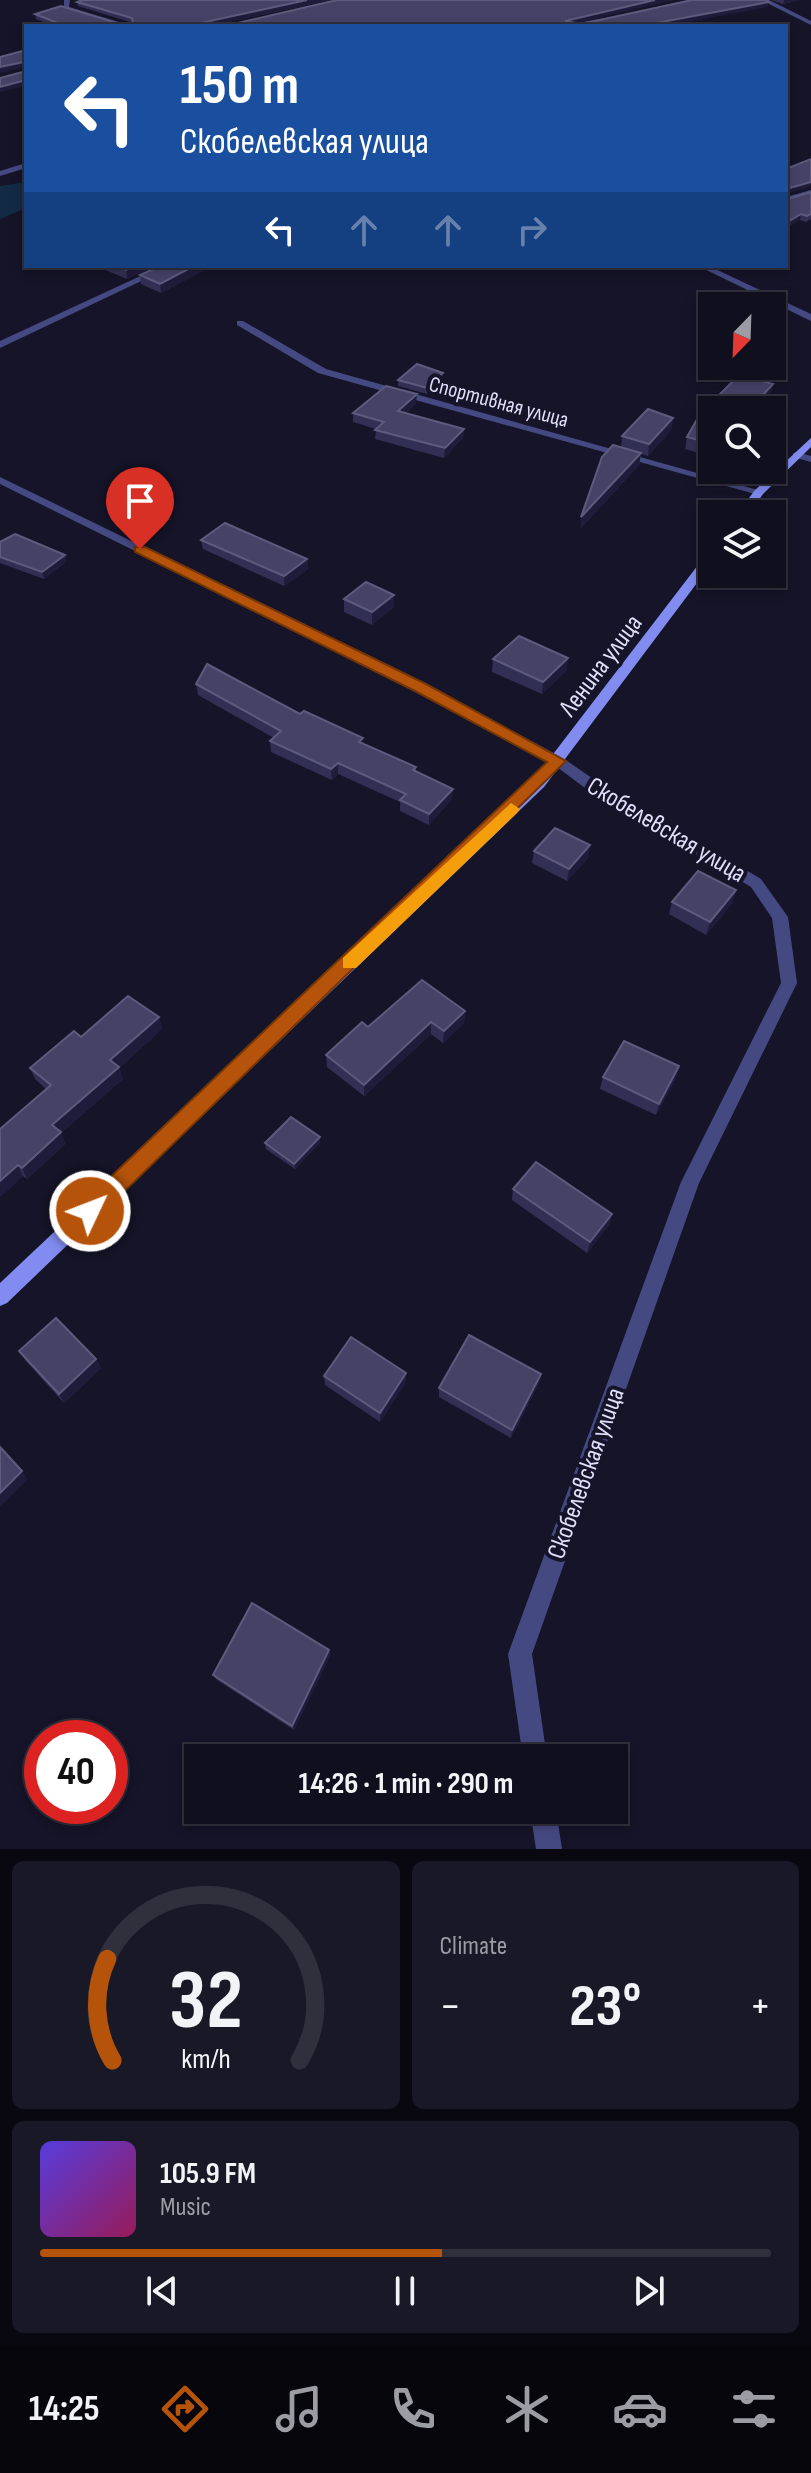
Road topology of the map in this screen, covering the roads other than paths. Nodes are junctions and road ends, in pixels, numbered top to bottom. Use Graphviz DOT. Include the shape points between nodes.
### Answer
graph roads {
  1 [pos="67,0"];
  2 [pos="764,0"];
  3 [pos="633,13"];
  4 [pos="811,23"];
  5 [pos="122,24"];
  6 [pos="581,24"];
  7 [pos="24,166"];
  8 [pos="0,174"];
  9 [pos="811,192"];
  10 [pos="788,199"];
  11 [pos="165,268"];
  12 [pos="706,268"];
  13 [pos="811,318"];
  14 [pos="240,323"];
  15 [pos="0,345"];
  16 [pos="811,441"];
  17 [pos="797,455"];
  18 [pos="811,459"];
  19 [pos="0,480"];
  20 [pos="759,492"];
  21 [pos="753,500"];
  22 [pos="698,574"];
  23 [pos="558,761"];
  24 [pos="0,1296"];
  25 [pos="533,1744"];
  26 [pos="545,1824"];
  27 [pos="549,1849"];
  1 -- 5 [label="street" via="66,8"];
  2 -- 4 [label="street"];
  3 -- 6 [label="street"];
  7 -- 8 [label="street"];
  9 -- 10 [label="street"];
  11 -- 15 [label="street"];
  12 -- 13 [label="street"];
  14 -- 20 [label="street, Спортивная улица" via="322,371"];
  16 -- 17 [label="street"];
  17 -- 18 [label="street"];
  17 -- 20 [label="street"];
  19 -- 23 [label="street, Скобелевская улица" via="420,687"];
  20 -- 21 [label="street"];
  22 -- 23 [label="street, Ленина улица"];
  23 -- 24 [label="street, Ленина улица"];
  23 -- 25 [label="street, Скобелевская улица" via="756,883 780,917 789,983 690,1182 520,1654"];
  26 -- 27 [label="street"];
}
